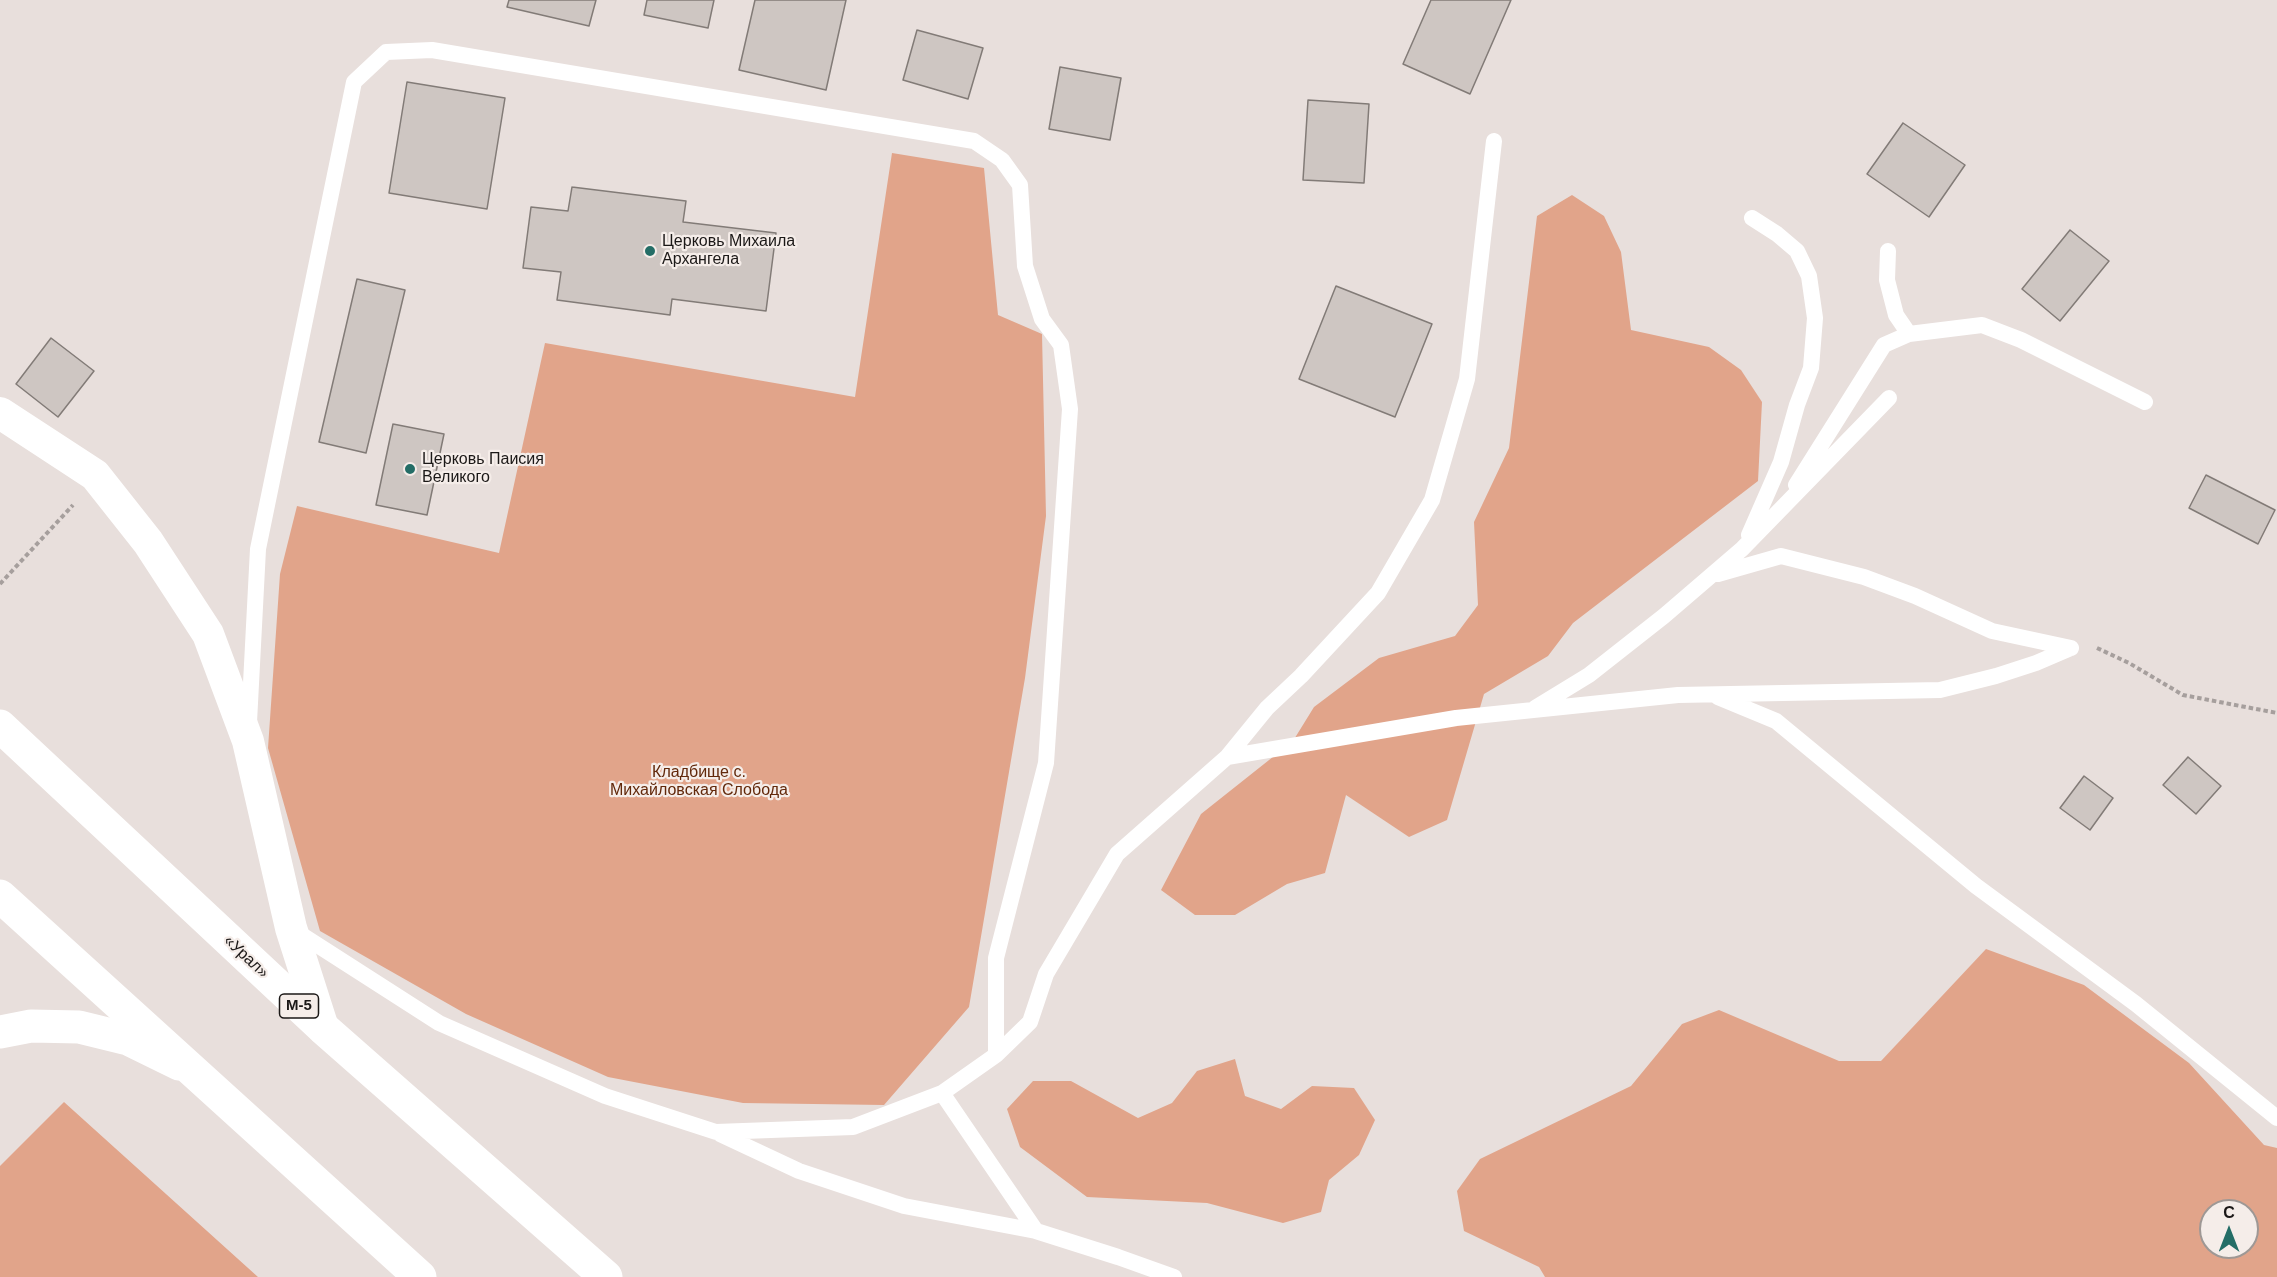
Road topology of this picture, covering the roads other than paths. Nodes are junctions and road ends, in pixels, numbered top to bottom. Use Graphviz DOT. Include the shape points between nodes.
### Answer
graph roads {
  1 [pos="1494,141"];
  2 [pos="1752,218"];
  3 [pos="1888,251"];
  4 [pos="1909,334"];
  5 [pos="1889,398"];
  6 [pos="2145,402"];
  7 [pos="0,413"];
  8 [pos="1782,508"];
  9 [pos="1742,549"];
  10 [pos="1711,576"];
  11 [pos="1711,694"];
  12 [pos="1532,711"];
  13 [pos="0,726"];
  14 [pos="248,741"];
  15 [pos="1227,757"];
  16 [pos="0,896"];
  17 [pos="291,928"];
  18 [pos="323,1028"];
  19 [pos="0,1032"];
  20 [pos="996,1055"];
  21 [pos="192,1070"];
  22 [pos="942,1093"];
  23 [pos="2277,1118"];
  24 [pos="716,1132"];
  25 [pos="1036,1232"];
  26 [pos="420,1277"];
  27 [pos="606,1277"];
  28 [pos="1174,1277"];
  1 -- 15 [label="lane" via="1467,379 1432,500 1378,592 1302,676 1267,708"];
  2 -- 9 [label="lane" via="1797,251 1809,276 1815,318 1811,368 1782,462"];
  3 -- 4 [label="lane" via="1887,280 1896,315"];
  4 -- 6 [label="lane" via="1982,325 2021,340"];
  4 -- 8 [label="lane" via="1884,345"];
  5 -- 8 [label="lane"];
  7 -- 14 [label="street" via="95,475 148,542 208,634"];
  8 -- 9 [label="lane"];
  9 -- 10 [label="lane"];
  10 -- 11 [label="lane" via="1782,556 1864,577 1992,632 2072,648 1996,676 1940,690"];
  10 -- 12 [label="lane" via="1589,675"];
  11 -- 12 [label="lane"];
  11 -- 23 [label="lane" via="1776,721 1976,886 2136,1004"];
  12 -- 15 [label="lane" via="1456,718"];
  13 -- 18 [label="main road, «Урал» / М-5"];
  14 -- 17 [label="street"];
  14 -- 20 [label="lane" via="258,549 354,82 386,52 432,50 974,141 1002,160 1020,185 1025,266 1042,319 1061,345 1070,409 1046,763 996,958"];
  15 -- 20 [label="lane" via="1117,854 1046,974 1030,1022"];
  16 -- 21 [label="main road"];
  17 -- 18 [label="street"];
  17 -- 24 [label="lane" via="439,1023 605,1096"];
  18 -- 27 [label="main road, «Урал» / М-5"];
  19 -- 21 [label="main road" via="31,1026 79,1028 128,1039"];
  20 -- 22 [label="lane"];
  21 -- 26 [label="main road"];
  22 -- 24 [label="lane" via="853,1127"];
  22 -- 25 [label="lane"];
  24 -- 25 [label="lane" via="799,1171 904,1206"];
  25 -- 28 [label="lane"];
}
